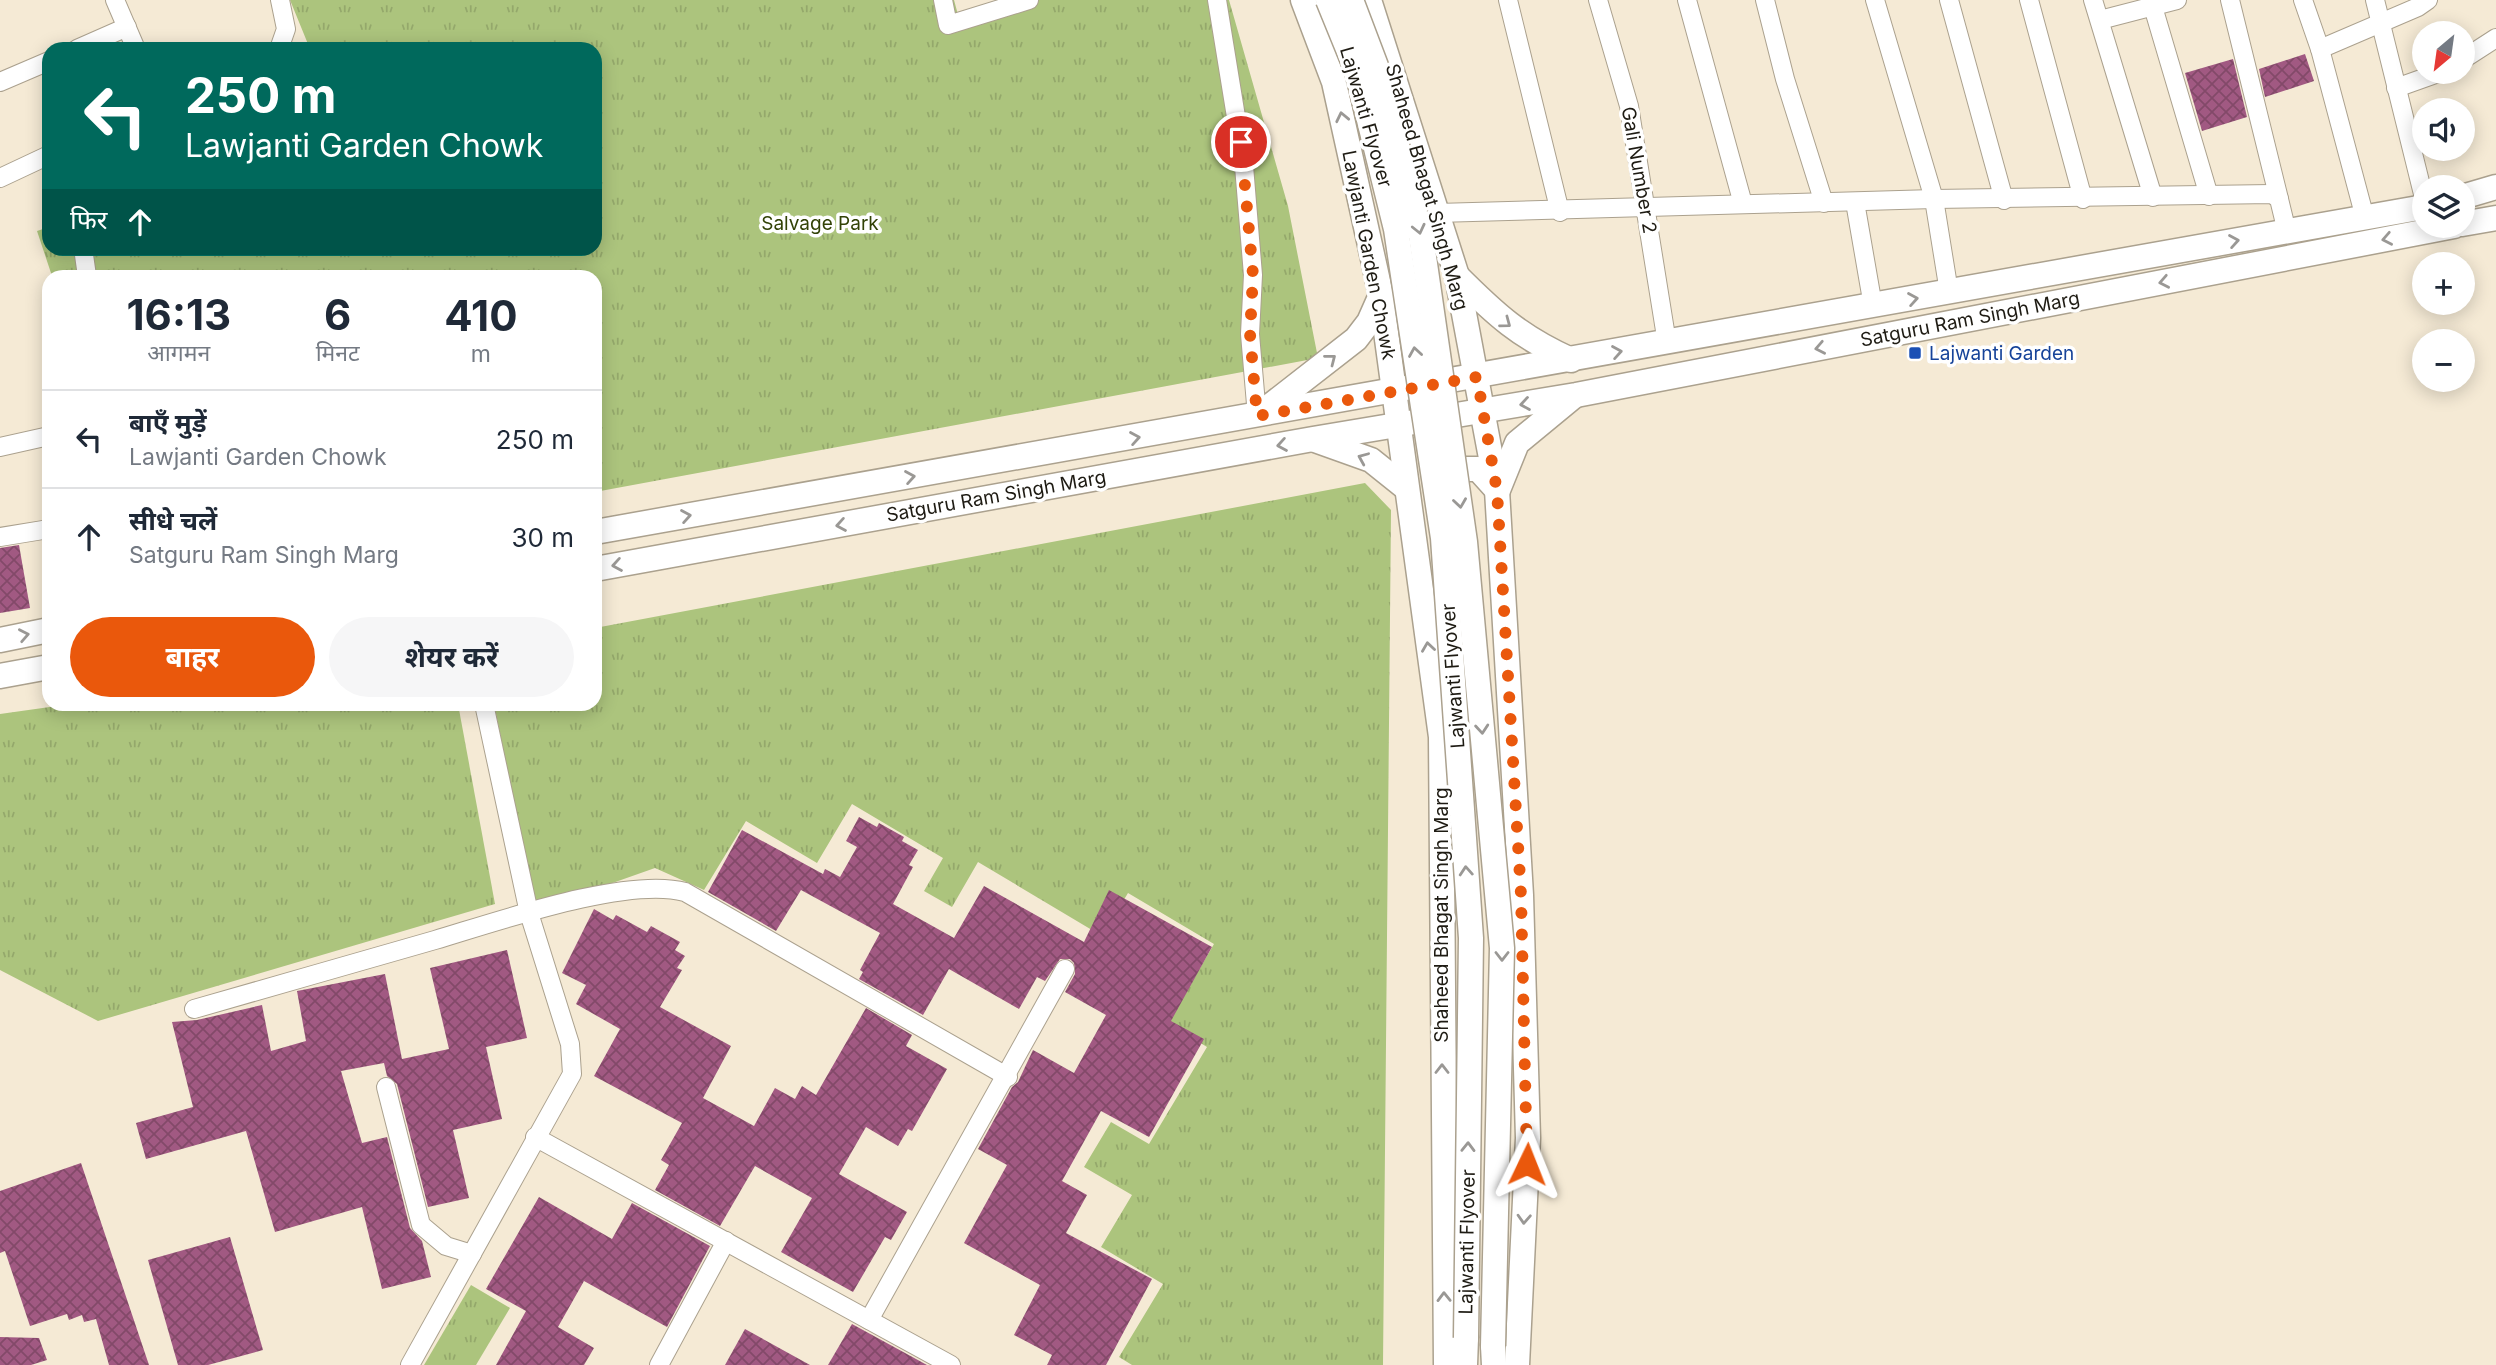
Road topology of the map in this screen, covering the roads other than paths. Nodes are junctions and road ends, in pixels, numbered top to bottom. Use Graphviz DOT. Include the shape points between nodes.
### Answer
graph roads {
  1 [pos="115,0"];
  2 [pos="279,0"];
  3 [pos="943,0"];
  4 [pos="1029,0"];
  5 [pos="1217,0"];
  6 [pos="1303,0"];
  7 [pos="1328,0"];
  8 [pos="1351,0"];
  9 [pos="1369,0"];
  10 [pos="1508,0"];
  11 [pos="1598,0"];
  12 [pos="1687,0"];
  13 [pos="1765,0"];
  14 [pos="1875,0"];
  15 [pos="1950,0"];
  16 [pos="2029,0"];
  17 [pos="2093,0"];
  18 [pos="2177,0"];
  19 [pos="2230,0"];
  20 [pos="2303,0"];
  21 [pos="2375,0"];
  22 [pos="2428,0"];
  23 [pos="2152,3"];
  24 [pos="2100,20"];
  25 [pos="2380,24"];
  26 [pos="127,27"];
  27 [pos="2496,38"];
  28 [pos="93,42"];
  29 [pos="133,42"];
  30 [pos="281,42"];
  31 [pos="2320,49"];
  32 [pos="2475,52"];
  33 [pos="1391,60"];
  34 [pos="42,64"];
  35 [pos="0,82"];
  36 [pos="1334,82"];
  37 [pos="2412,82"];
  38 [pos="2396,88"];
  39 [pos="42,158"];
  40 [pos="2418,175"];
  41 [pos="0,178"];
  42 [pos="2496,187"];
  43 [pos="2475,193"];
  44 [pos="2209,196"];
  45 [pos="2152,197"];
  46 [pos="1934,199"];
  47 [pos="2083,199"];
  48 [pos="2279,199"];
  49 [pos="2004,200"];
  50 [pos="1824,202"];
  51 [pos="1855,202"];
  52 [pos="1744,204"];
  53 [pos="1647,206"];
  54 [pos="2412,209"];
  55 [pos="1560,212"];
  56 [pos="1437,213"];
  57 [pos="2365,218"];
  58 [pos="2496,218"];
  59 [pos="2475,222"];
  60 [pos="2287,232"];
  61 [pos="2412,234"];
  62 [pos="1457,276"];
  63 [pos="1950,292"];
  64 [pos="1381,295"];
  65 [pos="1873,306"];
  66 [pos="1667,343"];
  67 [pos="1571,360"];
  68 [pos="1477,377"];
  69 [pos="1394,391"];
  70 [pos="1576,395"];
  71 [pos="1485,411"];
  72 [pos="1257,416"];
  73 [pos="1398,425"];
  74 [pos="42,438"];
  75 [pos="1314,439"];
  76 [pos="0,447"];
  77 [pos="1406,488"];
  78 [pos="1497,491"];
  79 [pos="42,529"];
  80 [pos="602,531"];
  81 [pos="0,537"];
  82 [pos="602,568"];
  83 [pos="42,631"];
  84 [pos="0,640"];
  85 [pos="42,668"];
  86 [pos="0,676"];
  87 [pos="486,711"];
  88 [pos="529,913"];
  89 [pos="1065,969"];
  90 [pos="194,1009"];
  91 [pos="1008,1076"];
  92 [pos="386,1087"];
  93 [pos="536,1136"];
  94 [pos="726,1241"];
  95 [pos="472,1254"];
  96 [pos="869,1320"];
  97 [pos="1493,1356"];
  98 [pos="947,1364"];
  99 [pos="410,1365"];
  100 [pos="659,1365"];
  101 [pos="1446,1365"];
  102 [pos="1465,1365"];
  103 [pos="1517,1365"];
  1 -- 26 [label="street"];
  2 -- 30 [label="street" via="286,29"];
  3 -- 4 [label="street" via="948,25"];
  5 -- 72 [label="street" via="1244,166"];
  6 -- 36 [label="main road, Lawjanti Garden Chowk"];
  102 -- 7 [label="main road, Lajwanti Flyover, one-way, bridge" via="1471,938 1443,538 1396,229 1357,71"];
  8 -- 97 [label="main road, Lajwanti Flyover, one-way, bridge" via="1376,66 1421,236 1465,542 1502,948"];
  9 -- 33 [label="main road, Shaheed Bhagat Singh Marg"];
  10 -- 55 [label="street"];
  11 -- 53 [label="street, Gali Number 2" via="1629,106"];
  12 -- 52 [label="street"];
  13 -- 50 [label="street"];
  14 -- 46 [label="street"];
  15 -- 49 [label="street"];
  16 -- 47 [label="street"];
  17 -- 24 [label="street"];
  18 -- 23 [label="street"];
  19 -- 48 [label="street"];
  20 -- 31 [label="street"];
  21 -- 25 [label="street"];
  22 -- 25 [label="street"];
  23 -- 24 [label="street"];
  23 -- 44 [label="street"];
  24 -- 45 [label="street"];
  25 -- 31 [label="street"];
  25 -- 38 [label="street"];
  26 -- 28 [label="street"];
  26 -- 29 [label="street"];
  27 -- 32 [label="street"];
  31 -- 57 [label="street"];
  33 -- 36 [label="main road" via="1386,83 1355,93"];
  33 -- 56 [label="main road, Shaheed Bhagat Singh Marg"];
  34 -- 35 [label="street"];
  64 -- 36 [label="main road, Lawjanti Garden Chowk, one-way"];
  37 -- 38 [label="street"];
  38 -- 40 [label="street"];
  39 -- 41 [label="street"];
  42 -- 43 [label="main road"];
  44 -- 45 [label="street"];
  44 -- 48 [label="street" via="2272,194"];
  45 -- 47 [label="street"];
  46 -- 49 [label="street"];
  46 -- 51 [label="street"];
  46 -- 63 [label="street"];
  47 -- 49 [label="street"];
  48 -- 60 [label="street"];
  50 -- 51 [label="street"];
  50 -- 52 [label="street"];
  51 -- 65 [label="street"];
  52 -- 53 [label="street"];
  53 -- 55 [label="street"];
  53 -- 66 [label="street, Gali Number 2"];
  54 -- 57 [label="main road, Satguru Ram Singh Marg"];
  55 -- 56 [label="street"];
  56 -- 62 [label="main road, Shaheed Bhagat Singh Marg"];
  57 -- 60 [label="main road, Satguru Ram Singh Marg"];
  58 -- 59 [label="main road"];
  63 -- 60 [label="main road, Satguru Ram Singh Marg, one-way"];
  61 -- 70 [label="main road, Satguru Ram Singh Marg, one-way"];
  62 -- 67 [label="main road, one-way" via="1500,319 1534,343"];
  62 -- 68 [label="main road, Shaheed Bhagat Singh Marg"];
  65 -- 63 [label="main road, Satguru Ram Singh Marg, one-way"];
  64 -- 69 [label="main road, Lawjanti Garden Chowk"];
  72 -- 64 [label="main road, one-way" via="1356,339"];
  65 -- 66 [label="main road, Satguru Ram Singh Marg"];
  67 -- 66 [label="main road, Satguru Ram Singh Marg, one-way"];
  67 -- 68 [label="main road, Satguru Ram Singh Marg"];
  68 -- 69 [label="main road"];
  68 -- 71 [label="main road"];
  69 -- 72 [label="main road, Satguru Ram Singh Marg"];
  69 -- 73 [label="main road, Lawjanti Garden Chowk"];
  70 -- 71 [label="main road, Satguru Ram Singh Marg, one-way"];
  70 -- 78 [label="main road" via="1517,443"];
  71 -- 73 [label="main road"];
  71 -- 78 [label="main road"];
  80 -- 72 [label="main road, Satguru Ram Singh Marg, one-way"];
  73 -- 75 [label="main road, Satguru Ram Singh Marg"];
  73 -- 77 [label="main road, Shaheed Bhagat Singh Marg"];
  74 -- 76 [label="street"];
  77 -- 75 [label="main road, one-way" via="1371,460"];
  75 -- 82 [label="main road, Satguru Ram Singh Marg, one-way"];
  77 -- 78 [label="main road" via="1418,469 1478,469"];
  101 -- 77 [label="main road, Shaheed Bhagat Singh Marg, one-way" via="1440,737"];
  78 -- 103 [label="main road, one-way" via="1521,895 1528,1138"];
  79 -- 81 [label="street"];
  84 -- 83 [label="main road, one-way"];
  85 -- 86 [label="main road"];
  87 -- 88 [label="street"];
  88 -- 90 [label="street"];
  88 -- 91 [label="street" via="632,889 667,887 685,892"];
  88 -- 93 [label="street" via="570,1044 572,1074"];
  89 -- 91 [label="street"];
  91 -- 96 [label="street"];
  92 -- 95 [label="street" via="421,1225 446,1246"];
  93 -- 94 [label="street"];
  93 -- 95 [label="street"];
  94 -- 96 [label="street"];
  94 -- 100 [label="street"];
  95 -- 99 [label="street"];
  96 -- 98 [label="street"];
}
